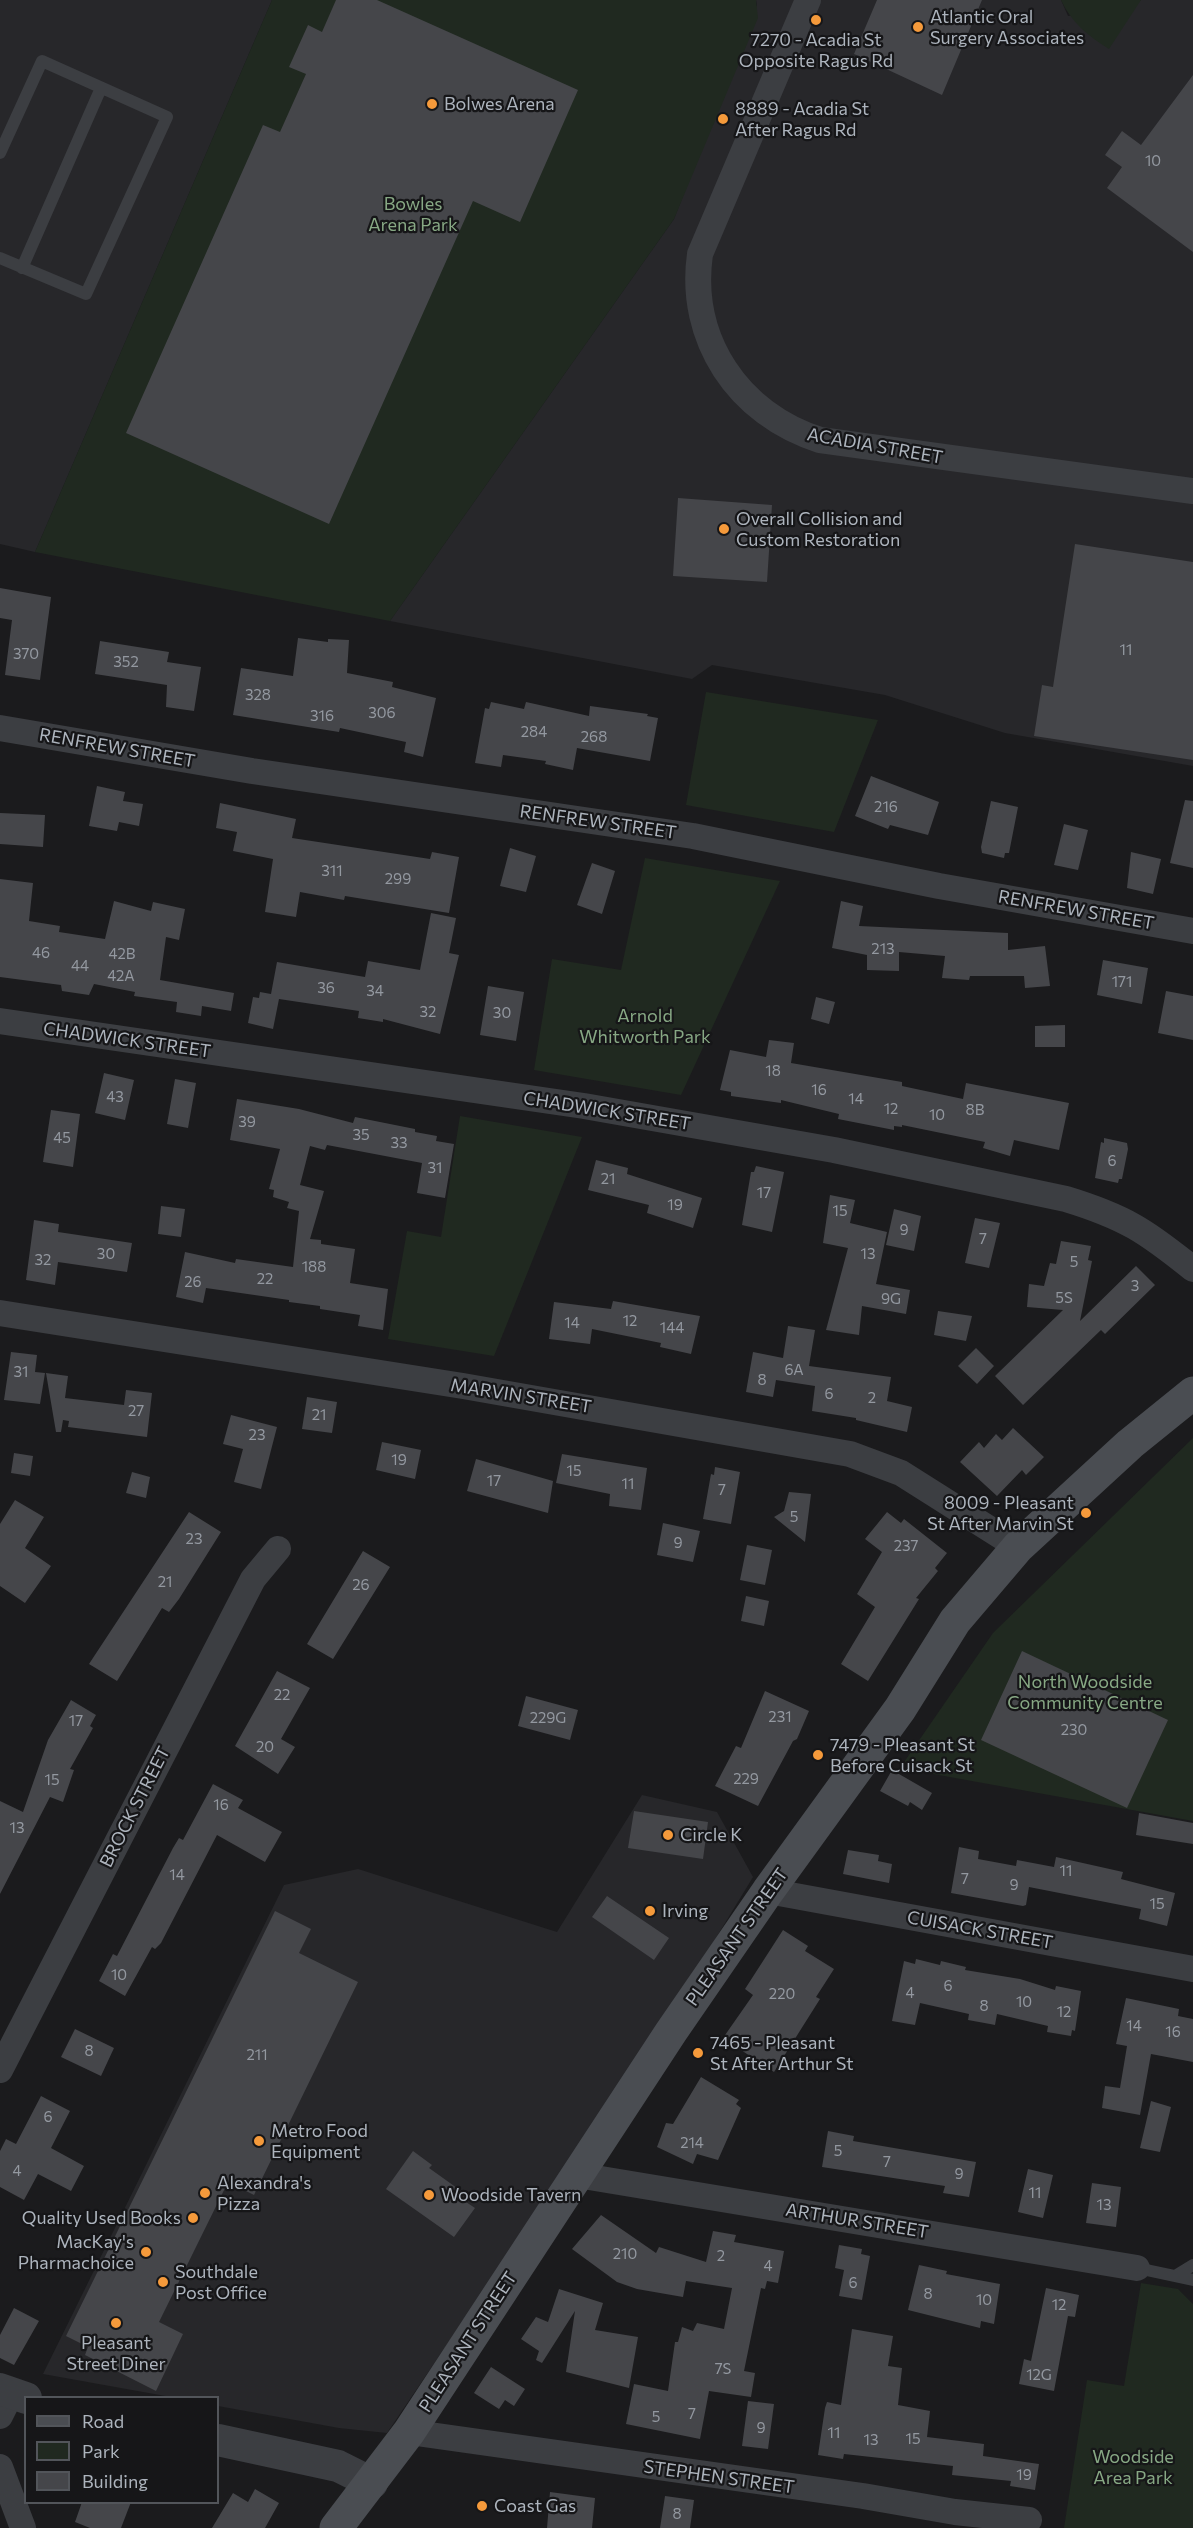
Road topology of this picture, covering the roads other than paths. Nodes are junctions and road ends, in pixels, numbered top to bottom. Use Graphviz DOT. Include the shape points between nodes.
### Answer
graph roads {
  1 [pos="808,0"];
  2 [pos="101,88"];
  3 [pos="0,153"];
  4 [pos="0,258"];
  5 [pos="22,268"];
  6 [pos="1193,491"];
  7 [pos="0,728"];
  8 [pos="1193,931"];
  9 [pos="0,1021"];
  10 [pos="1193,1269"];
  11 [pos="0,1313"];
  12 [pos="1193,1393"];
  13 [pos="1018,1547"];
  14 [pos="278,1549"];
  15 [pos="768,1891"];
  16 [pos="1193,1969"];
  17 [pos="0,2070"];
  18 [pos="577,2175"];
  19 [pos="1193,2265"];
  20 [pos="1137,2268"];
  21 [pos="1175,2276"];
  22 [pos="1193,2280"];
  23 [pos="409,2432"];
  24 [pos="219,2440"];
  25 [pos="0,2467"];
  26 [pos="372,2483"];
  27 [pos="1029,2520"];
  28 [pos="23,2528"];
  29 [pos="336,2528"];
  1 -- 6 [label="street, ACADIA STREET" via="700,254 697,289 703,323 715,355 734,384 772,419 819,440"];
  2 -- 3 [label="lane" via="42,61"];
  2 -- 5 [label="lane"];
  2 -- 5 [label="lane" via="167,117 86,294"];
  4 -- 5 [label="lane"];
  7 -- 8 [label="street, RENFREW STREET" via="252,771 693,836 939,886"];
  9 -- 10 [label="street, CHADWICK STREET" via="584,1106 857,1155 1066,1199 1111,1213 1147,1232"];
  11 -- 13 [label="street, MARVIN STREET" via="475,1388 850,1454 901,1473"];
  12 -- 13 [label="main road, PLEASANT STREET" via="1130,1444"];
  13 -- 15 [label="main road, PLEASANT STREET" via="955,1621 900,1709"];
  14 -- 17 [label="street, BROCK STREET" via="253,1579"];
  15 -- 16 [label="street, CUISACK STREET"];
  15 -- 18 [label="main road, PLEASANT STREET"];
  18 -- 20 [label="street, ARTHUR STREET"];
  18 -- 23 [label="main road, PLEASANT STREET"];
  19 -- 21 [label="lane"];
  20 -- 21 [label="lane"];
  21 -- 22 [label="lane"];
  23 -- 26 [label="main road, PLEASANT STREET"];
  23 -- 27 [label="street, STEPHEN STREET"];
  24 -- 26 [label="street" via="338,2466"];
  25 -- 28 [label="street"];
  26 -- 29 [label="main road, PLEASANT STREET"];
}
